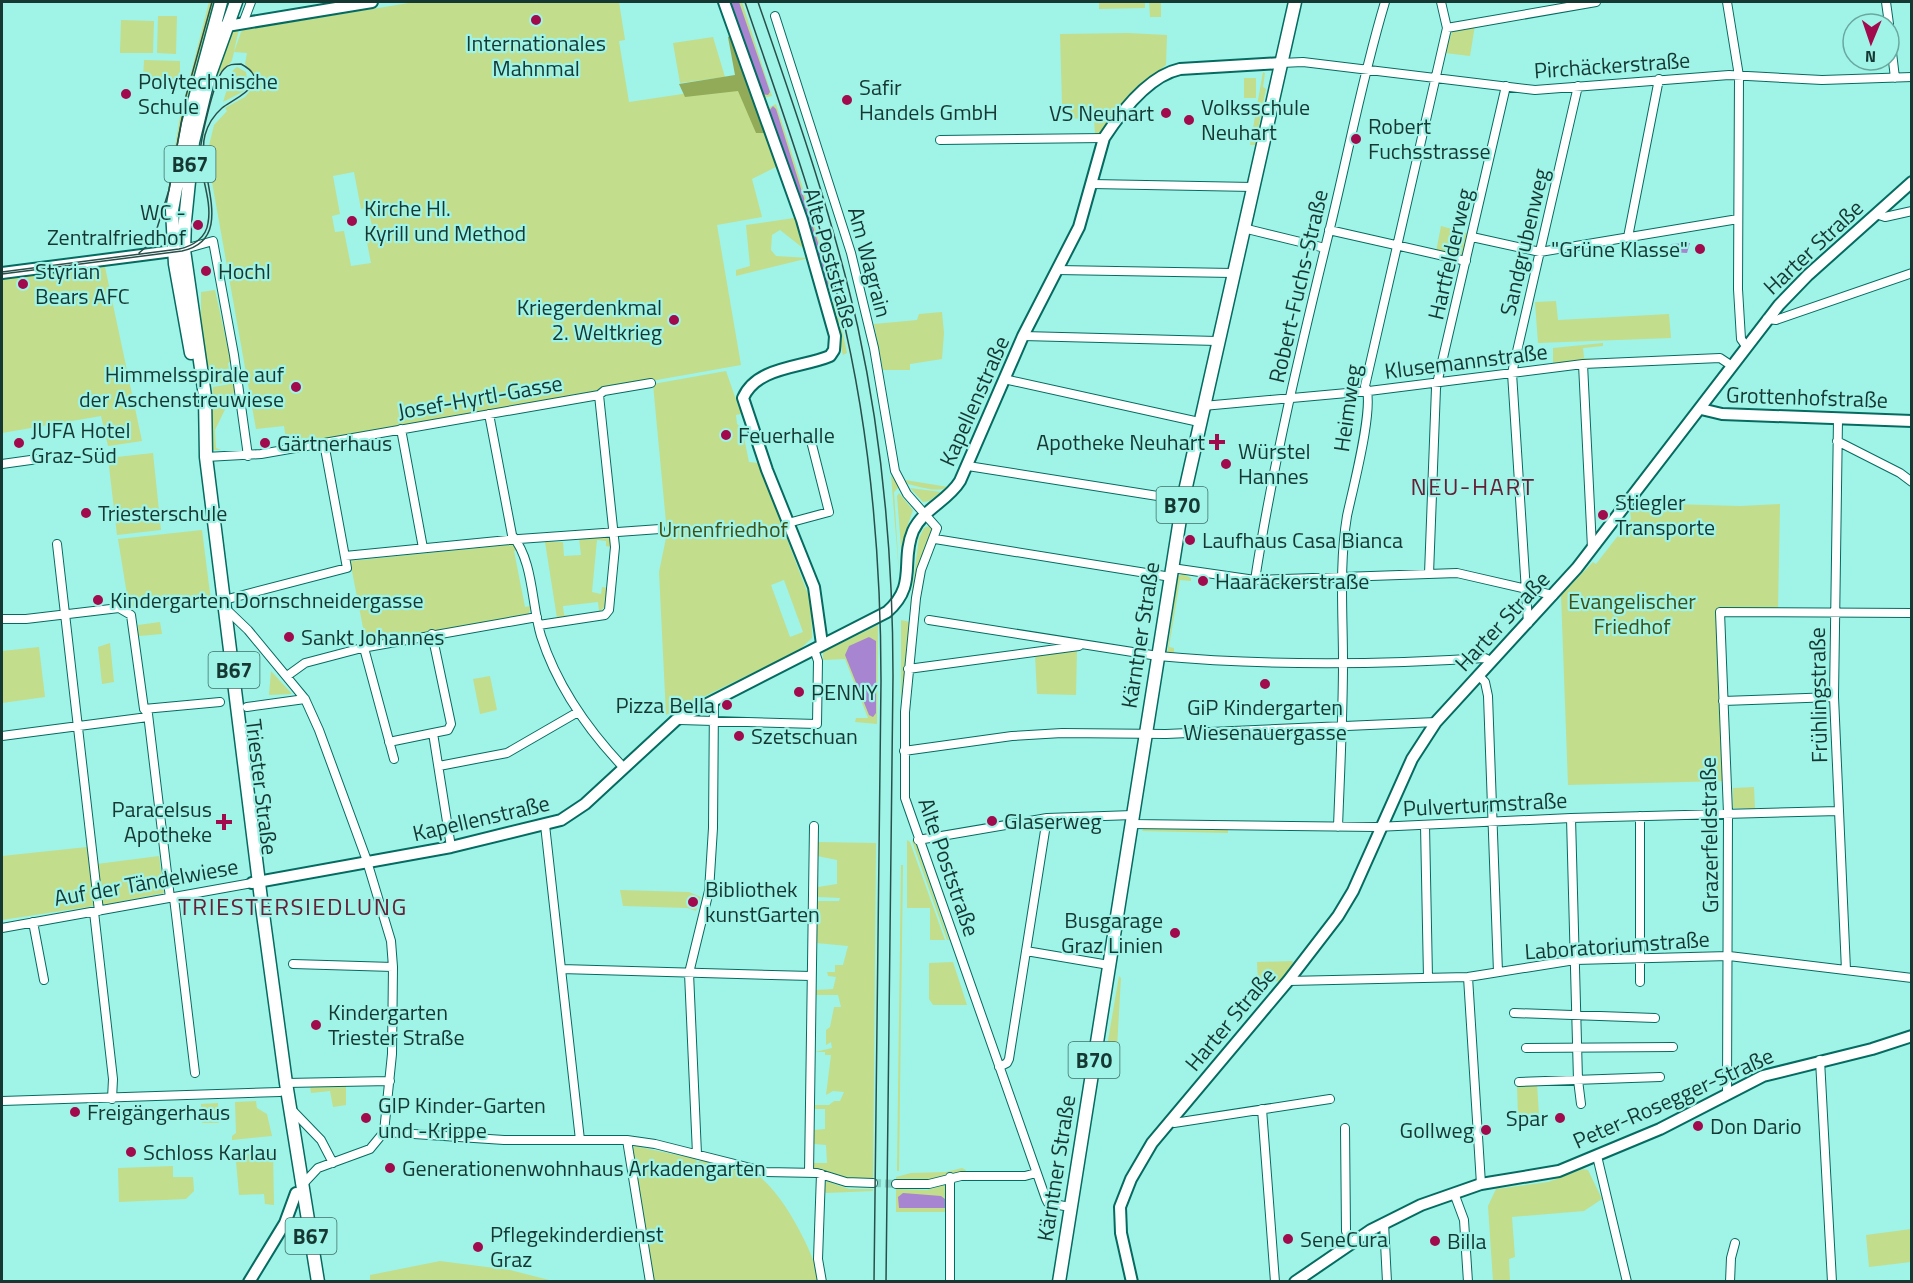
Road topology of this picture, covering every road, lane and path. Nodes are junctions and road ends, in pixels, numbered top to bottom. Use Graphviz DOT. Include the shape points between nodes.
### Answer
graph roads {
  1 [pos="221,2"];
  2 [pos="236,2"];
  3 [pos="251,2"];
  4 [pos="372,2"];
  5 [pos="724,2"];
  6 [pos="1295,2"];
  7 [pos="1385,2"];
  8 [pos="1442,2"];
  9 [pos="1596,2"];
  10 [pos="1727,2"];
  11 [pos="775,16"];
  12 [pos="243,23"];
  13 [pos="214,27"];
  14 [pos="228,27"];
  15 [pos="1447,28"];
  16 [pos="1281,63"];
  17 [pos="1365,70"];
  18 [pos="1894,72"];
  19 [pos="1739,76"];
  20 [pos="1911,77"];
  21 [pos="1437,78"];
  22 [pos="1895,78"];
  23 [pos="1659,79"];
  24 [pos="1506,86"];
  25 [pos="1578,86"];
  26 [pos="1104,138"];
  27 [pos="940,140"];
  28 [pos="1911,182"];
  29 [pos="1092,184"];
  30 [pos="1252,188"];
  31 [pos="1911,211"];
  32 [pos="1876,214"];
  33 [pos="1738,219"];
  34 [pos="1243,228"];
  35 [pos="1329,230"];
  36 [pos="1472,237"];
  37 [pos="1628,237"];
  38 [pos="1397,246"];
  39 [pos="1325,248"];
  40 [pos="179,250"];
  41 [pos="1540,252"];
  42 [pos="1466,261"];
  43 [pos="1057,270"];
  44 [pos="2,273"];
  45 [pos="1233,273"];
  46 [pos="1911,273"];
  47 [pos="1767,319"];
  48 [pos="1023,336"];
  49 [pos="1217,341"];
  50 [pos="1746,346"];
  51 [pos="1583,364"];
  52 [pos="1732,366"];
  53 [pos="1512,373"];
  54 [pos="1004,379"];
  55 [pos="651,383"];
  56 [pos="1439,383"];
  57 [pos="1369,391"];
  58 [pos="599,395"];
  59 [pos="1290,398"];
  60 [pos="1203,406"];
  61 [pos="1701,409"];
  62 [pos="489,414"];
  63 [pos="1838,419"];
  64 [pos="1911,421"];
  65 [pos="1199,422"];
  66 [pos="400,429"];
  67 [pos="811,441"];
  68 [pos="1837,441"];
  69 [pos="324,443"];
  70 [pos="248,456"];
  71 [pos="206,457"];
  72 [pos="45,458"];
  73 [pos="2,464"];
  74 [pos="968,466"];
  75 [pos="1911,482"];
  76 [pos="1183,500"];
  77 [pos="926,513"];
  78 [pos="788,523"];
  79 [pos="660,529"];
  80 [pos="614,532"];
  81 [pos="935,539"];
  82 [pos="516,540"];
  83 [pos="57,544"];
  84 [pos="423,548"];
  85 [pos="1592,549"];
  86 [pos="345,556"];
  87 [pos="1171,572"];
  88 [pos="1429,574"];
  89 [pos="1342,578"];
  90 [pos="1255,580"];
  91 [pos="1524,587"];
  92 [pos="1553,595"];
  93 [pos="225,604"];
  94 [pos="1834,612"];
  95 [pos="1911,613"];
  96 [pos="64,615"];
  97 [pos="2,619"];
  98 [pos="929,620"];
  99 [pos="538,621"];
  100 [pos="1528,623"];
  101 [pos="432,634"];
  102 [pos="1090,645"];
  103 [pos="818,646"];
  104 [pos="364,648"];
  105 [pos="1158,656"];
  106 [pos="1491,661"];
  107 [pos="1343,665"];
  108 [pos="908,669"];
  109 [pos="1478,675"];
  110 [pos="287,676"];
  111 [pos="1834,697"];
  112 [pos="304,699"];
  113 [pos="714,700"];
  114 [pos="1723,700"];
  115 [pos="220,702"];
  116 [pos="247,707"];
  117 [pos="578,712"];
  118 [pos="146,713"];
  119 [pos="676,720"];
  120 [pos="715,721"];
  121 [pos="1436,722"];
  122 [pos="77,727"];
  123 [pos="1341,727"];
  124 [pos="433,733"];
  125 [pos="1146,735"];
  126 [pos="2,736"];
  127 [pos="389,742"];
  128 [pos="904,751"];
  129 [pos="394,759"];
  130 [pos="439,766"];
  131 [pos="624,768"];
  132 [pos="1839,811"];
  133 [pos="1728,813"];
  134 [pos="1640,816"];
  135 [pos="1047,818"];
  136 [pos="1571,818"];
  137 [pos="1133,820"];
  138 [pos="1492,823"];
  139 [pos="546,825"];
  140 [pos="1425,825"];
  141 [pos="814,826"];
  142 [pos="1338,827"];
  143 [pos="1381,827"];
  144 [pos="918,840"];
  145 [pos="451,847"];
  146 [pos="367,863"];
  147 [pos="256,883"];
  148 [pos="172,898"];
  149 [pos="96,911"];
  150 [pos="33,922"];
  151 [pos="2,928"];
  152 [pos="1026,951"];
  153 [pos="1729,956"];
  154 [pos="1640,959"];
  155 [pos="1575,960"];
  156 [pos="293,964"];
  157 [pos="1109,965"];
  158 [pos="393,967"];
  159 [pos="561,969"];
  160 [pos="1846,970"];
  161 [pos="1498,972"];
  162 [pos="689,973"];
  163 [pos="811,976"];
  164 [pos="1468,977"];
  165 [pos="1428,978"];
  166 [pos="1911,978"];
  167 [pos="44,980"];
  168 [pos="1288,981"];
  169 [pos="1640,982"];
  170 [pos="1514,1013"];
  171 [pos="1576,1015"];
  172 [pos="1655,1018"];
  173 [pos="1911,1036"];
  174 [pos="1673,1047"];
  175 [pos="1526,1048"];
  176 [pos="1577,1048"];
  177 [pos="1820,1060"];
  178 [pos="999,1067"];
  179 [pos="195,1073"];
  180 [pos="1660,1077"];
  181 [pos="1578,1080"];
  182 [pos="390,1081"];
  183 [pos="1519,1082"];
  184 [pos="278,1089"];
  185 [pos="1727,1093"];
  186 [pos="112,1098"];
  187 [pos="1330,1099"];
  188 [pos="2,1101"];
  189 [pos="1581,1104"];
  190 [pos="290,1109"];
  191 [pos="1262,1109"];
  192 [pos="1170,1121"];
  193 [pos="1345,1128"];
  194 [pos="384,1132"];
  195 [pos="580,1140"];
  196 [pos="627,1140"];
  197 [pos="697,1154"];
  198 [pos="1597,1156"];
  199 [pos="333,1163"];
  200 [pos="809,1173"];
  201 [pos="1036,1173"];
  202 [pos="821,1174"];
  203 [pos="950,1177"];
  204 [pos="873,1183"];
  205 [pos="896,1184"];
  206 [pos="1481,1184"];
  207 [pos="301,1189"];
  208 [pos="1454,1193"];
  209 [pos="1070,1207"];
  210 [pos="1384,1222"];
  211 [pos="1735,1242"];
  212 [pos="1351,1245"];
  213 [pos="1301,1280"];
  214 [pos="249,1281"];
  215 [pos="310,1281"];
  216 [pos="318,1281"];
  217 [pos="650,1281"];
  218 [pos="822,1281"];
  219 [pos="950,1281"];
  220 [pos="1059,1281"];
  221 [pos="1132,1281"];
  222 [pos="1275,1281"];
  223 [pos="1387,1281"];
  224 [pos="1468,1281"];
  225 [pos="1627,1281"];
  226 [pos="1730,1281"];
  227 [pos="1832,1281"];
  1 -- 13 [label="main road, Triester Straße / B67"];
  2 -- 14 [label="main road, Triester Straße / B67"];
  3 -- 12 [label="street"];
  4 -- 12 [label="main road"];
  5 -- 78 [label="main road, Alte Poststraße" via="802,220 836,341 830,356 775,372 747,389 743,398"];
  6 -- 16 [label="main road, Kärntner Straße / B70"];
  7 -- 17 [label="street, Robert-Fuchs-Straße"];
  8 -- 15 [label="street, Heimweg"];
  9 -- 15 [label="street"];
  10 -- 19 [label="street"];
  11 -- 77 [label="street, Am Wagrain" via="851,253 874,348 895,471"];
  12 -- 14 [label="main road"];
  13 -- 14 [label="main road"];
  13 -- 40 [label="main road, Triester Straße / B67" via="188,124 172,210"];
  14 -- 40 [label="main road, Triester Straße / B67" via="208,80 193,142"];
  15 -- 21 [label="street, Heimweg"];
  16 -- 17 [label="street, Pirchäckerstraße"];
  16 -- 26 [label="main road, Kapellenstraße" via="1167,72 1139,94"];
  16 -- 30 [label="main road, Kärntner Straße / B70"];
  17 -- 21 [label="street, Pirchäckerstraße"];
  17 -- 35 [label="street, Robert-Fuchs-Straße"];
  18 -- 22 [label="street"];
  19 -- 22 [label="street, Pirchäckerstraße"];
  19 -- 23 [label="street, Pirchäckerstraße"];
  19 -- 33 [label="street"];
  20 -- 22 [label="street, Pirchäckerstraße"];
  21 -- 24 [label="street, Pirchäckerstraße"];
  21 -- 38 [label="street, Heimweg"];
  23 -- 25 [label="street, Pirchäckerstraße"];
  23 -- 37 [label="street"];
  24 -- 25 [label="street, Pirchäckerstraße" via="1535,90"];
  24 -- 36 [label="street, Hartfelderweg"];
  25 -- 41 [label="street, Sandgrubenweg"];
  26 -- 27 [label="street"];
  26 -- 29 [label="main road, Kapellenstraße"];
  28 -- 32 [label="main road, Harter Straße"];
  29 -- 30 [label="street"];
  29 -- 43 [label="main road, Kapellenstraße" via="1079,227"];
  30 -- 34 [label="main road, Kärntner Straße / B70"];
  31 -- 32 [label="street" via="1885,217"];
  32 -- 47 [label="main road, Harter Straße" via="1808,275"];
  33 -- 37 [label="street"];
  33 -- 50 [label="street" via="1741,339"];
  34 -- 39 [label="street"];
  34 -- 45 [label="main road, Kärntner Straße / B70"];
  35 -- 38 [label="street"];
  35 -- 39 [label="street, Robert-Fuchs-Straße"];
  36 -- 41 [label="street"];
  36 -- 42 [label="street, Hartfelderweg"];
  37 -- 41 [label="street"];
  38 -- 42 [label="street"];
  38 -- 57 [label="street, Heimweg" via="1365,386"];
  39 -- 59 [label="street, Robert-Fuchs-Straße"];
  40 -- 44 [label="main road"];
  40 -- 70 [label="street" via="213,241"];
  40 -- 71 [label="main road, Triester Straße / B67" via="205,394"];
  40 -- 147 [label="main road, Triester Straße / B67" via="198,397 200,469"];
  41 -- 53 [label="street, Sandgrubenweg"];
  42 -- 56 [label="street, Hartfelderweg"];
  43 -- 45 [label="street"];
  43 -- 48 [label="main road, Kapellenstraße"];
  45 -- 49 [label="main road, Kärntner Straße / B70"];
  46 -- 47 [label="street" via="1776,320"];
  47 -- 50 [label="main road, Harter Straße"];
  48 -- 49 [label="street"];
  48 -- 54 [label="main road, Kapellenstraße"];
  49 -- 60 [label="main road, Kärntner Straße / B70"];
  50 -- 52 [label="main road, Harter Straße"];
  51 -- 52 [label="street, Klusemannstraße" via="1720,358"];
  51 -- 53 [label="street, Klusemannstraße"];
  51 -- 85 [label="street"];
  52 -- 61 [label="main road, Harter Straße"];
  53 -- 56 [label="street, Klusemannstraße"];
  53 -- 91 [label="street, Sandgrubenweg"];
  54 -- 65 [label="street"];
  54 -- 74 [label="main road, Kapellenstraße"];
  55 -- 58 [label="street, Josef-Hyrtl-Gasse"];
  56 -- 57 [label="street, Klusemannstraße"];
  56 -- 88 [label="street, Hartfelderweg"];
  57 -- 59 [label="street, Klusemannstraße"];
  57 -- 89 [label="street, Heimweg" via="1347,519"];
  58 -- 62 [label="street, Josef-Hyrtl-Gasse"];
  58 -- 80 [label="street"];
  59 -- 60 [label="street, Klusemannstraße"];
  59 -- 90 [label="street, Robert-Fuchs-Straße"];
  60 -- 65 [label="main road, Kärntner Straße / B70"];
  61 -- 63 [label="main road, Grottenhofstraße" via="1722,414"];
  61 -- 85 [label="main road, Harter Straße"];
  62 -- 66 [label="street, Josef-Hyrtl-Gasse"];
  62 -- 82 [label="street"];
  63 -- 64 [label="main road, Grottenhofstraße"];
  63 -- 68 [label="street, Frühlingstraße"];
  65 -- 76 [label="main road, Kärntner Straße / B70"];
  66 -- 69 [label="street, Josef-Hyrtl-Gasse"];
  66 -- 84 [label="street"];
  67 -- 78 [label="street" via="829,512"];
  68 -- 75 [label="street"];
  68 -- 94 [label="street, Frühlingstraße"];
  69 -- 70 [label="street, Josef-Hyrtl-Gasse"];
  69 -- 86 [label="street"];
  70 -- 71 [label="street, Josef-Hyrtl-Gasse"];
  71 -- 93 [label="main road, Triester Straße / B67"];
  72 -- 73 [label="street"];
  74 -- 76 [label="street"];
  74 -- 77 [label="main road, Kapellenstraße" via="956,487"];
  76 -- 87 [label="main road, Kärntner Straße / B70"];
  77 -- 81 [label="street" via="938,528"];
  77 -- 103 [label="main road, Kapellenstraße" via="912,534 907,582 895,605 876,619"];
  78 -- 103 [label="main road, Alte Poststraße" via="815,593"];
  79 -- 80 [label="street"];
  80 -- 82 [label="street"];
  80 -- 99 [label="street" via="614,575 607,614"];
  81 -- 87 [label="street"];
  81 -- 108 [label="street, Alte Poststraße" via="918,582"];
  82 -- 84 [label="street"];
  82 -- 99 [label="street" via="522,549"];
  83 -- 96 [label="street"];
  84 -- 86 [label="street"];
  85 -- 92 [label="main road, Harter Straße"];
  86 -- 93 [label="street" via="347,568"];
  87 -- 90 [label="street"];
  87 -- 105 [label="main road, Kärntner Straße / B70"];
  88 -- 89 [label="street"];
  88 -- 91 [label="street" via="1457,573"];
  89 -- 90 [label="street"];
  89 -- 107 [label="street, Heimweg"];
  91 -- 92 [label="street"];
  91 -- 100 [label="street"];
  92 -- 100 [label="main road, Harter Straße"];
  93 -- 110 [label="street"];
  93 -- 147 [label="main road, Triester Straße / B67"];
  94 -- 95 [label="street"];
  94 -- 111 [label="street, Frühlingstraße"];
  94 -- 114 [label="street, Grazerfeldstraße" via="1720,612"];
  96 -- 97 [label="street"];
  96 -- 118 [label="street" via="119,608 129,612"];
  96 -- 122 [label="street"];
  98 -- 102 [label="street"];
  99 -- 101 [label="street"];
  99 -- 117 [label="street" via="555,671"];
  100 -- 106 [label="main road, Harter Straße"];
  101 -- 104 [label="street"];
  101 -- 124 [label="street" via="451,724 448,730"];
  102 -- 105 [label="street"];
  102 -- 108 [label="street"];
  103 -- 113 [label="main road, Kapellenstraße"];
  103 -- 120 [label="street" via="817,724"];
  104 -- 110 [label="street" via="305,663"];
  104 -- 127 [label="street"];
  105 -- 107 [label="street"];
  105 -- 125 [label="main road, Kärntner Straße / B70"];
  106 -- 107 [label="street" via="1485,658"];
  106 -- 109 [label="main road, Harter Straße"];
  107 -- 123 [label="street, Heimweg"];
  108 -- 128 [label="street, Alte Poststraße"];
  109 -- 121 [label="main road, Harter Straße"];
  109 -- 138 [label="street" via="1485,682 1488,696"];
  110 -- 112 [label="street"];
  111 -- 114 [label="street"];
  111 -- 132 [label="street, Frühlingstraße"];
  112 -- 116 [label="street"];
  112 -- 146 [label="street"];
  113 -- 119 [label="main road, Kapellenstraße"];
  113 -- 120 [label="street"];
  114 -- 133 [label="street, Grazerfeldstraße"];
  115 -- 118 [label="street"];
  117 -- 130 [label="street" via="507,753"];
  117 -- 131 [label="street"];
  118 -- 122 [label="street"];
  118 -- 148 [label="street"];
  119 -- 120 [label="street"];
  119 -- 131 [label="main road, Kapellenstraße"];
  120 -- 162 [label="street" via="709,891"];
  121 -- 123 [label="street"];
  121 -- 143 [label="main road, Harter Straße" via="1412,759"];
  122 -- 126 [label="street"];
  122 -- 149 [label="street"];
  123 -- 125 [label="street"];
  123 -- 142 [label="street, Heimweg"];
  124 -- 127 [label="street"];
  124 -- 130 [label="street"];
  125 -- 128 [label="street" via="1012,736"];
  125 -- 137 [label="main road, Kärntner Straße / B70"];
  127 -- 129 [label="street"];
  128 -- 144 [label="street, Alte Poststraße" via="904,794"];
  130 -- 145 [label="street"];
  131 -- 139 [label="main road, Kapellenstraße" via="574,812"];
  132 -- 133 [label="street, Pulverturmstraße"];
  132 -- 160 [label="street, Frühlingstraße"];
  133 -- 134 [label="street, Pulverturmstraße"];
  133 -- 153 [label="street, Grazerfeldstraße"];
  134 -- 136 [label="street, Pulverturmstraße"];
  134 -- 154 [label="street"];
  135 -- 137 [label="street"];
  135 -- 144 [label="street"];
  135 -- 152 [label="street"];
  136 -- 138 [label="street, Pulverturmstraße"];
  136 -- 155 [label="street, Peter-Rosegger-Straße"];
  137 -- 142 [label="street, Pulverturmstraße"];
  137 -- 157 [label="main road, Kärntner Straße / B70"];
  138 -- 140 [label="street, Pulverturmstraße"];
  138 -- 161 [label="street"];
  139 -- 145 [label="main road, Kapellenstraße"];
  139 -- 159 [label="street"];
  140 -- 143 [label="street, Pulverturmstraße"];
  140 -- 165 [label="street"];
  141 -- 163 [label="street"];
  142 -- 143 [label="street, Pulverturmstraße"];
  143 -- 168 [label="main road, Harter Straße" via="1353,891"];
  144 -- 178 [label="street, Alte Poststraße"];
  145 -- 146 [label="main road, Kapellenstraße"];
  146 -- 147 [label="main road, Auf der Tändelwiese"];
  146 -- 158 [label="street" via="385,915"];
  147 -- 148 [label="street, Auf der Tändelwiese"];
  147 -- 184 [label="main road, Triester Straße / B67"];
  148 -- 149 [label="street, Auf der Tändelwiese"];
  148 -- 179 [label="street"];
  149 -- 150 [label="street, Auf der Tändelwiese"];
  149 -- 186 [label="street"];
  150 -- 151 [label="street, Auf der Tändelwiese"];
  150 -- 167 [label="street"];
  152 -- 157 [label="street"];
  152 -- 178 [label="street" via="1009,1059"];
  153 -- 154 [label="street, Laboratoriumstraße"];
  153 -- 160 [label="street, Laboratoriumstraße"];
  153 -- 185 [label="street, Grazerfeldstraße"];
  154 -- 155 [label="street, Laboratoriumstraße"];
  154 -- 169 [label="street"];
  155 -- 161 [label="street, Laboratoriumstraße"];
  155 -- 171 [label="street, Peter-Rosegger-Straße"];
  156 -- 158 [label="street"];
  157 -- 209 [label="main road, Kärntner Straße / B70"];
  158 -- 182 [label="street"];
  159 -- 162 [label="street"];
  159 -- 195 [label="street"];
  160 -- 166 [label="street, Laboratoriumstraße"];
  161 -- 164 [label="street, Laboratoriumstraße"];
  162 -- 163 [label="street"];
  162 -- 197 [label="street"];
  163 -- 200 [label="street"];
  164 -- 165 [label="street, Laboratoriumstraße"];
  164 -- 206 [label="street"];
  165 -- 168 [label="street, Laboratoriumstraße"];
  168 -- 192 [label="main road, Harter Straße"];
  170 -- 171 [label="street"];
  171 -- 172 [label="street"];
  171 -- 176 [label="street, Peter-Rosegger-Straße"];
  173 -- 177 [label="main road, Peter-Rosegger-Straße"];
  174 -- 176 [label="street, Peter-Rosegger-Straße"];
  175 -- 176 [label="street, Peter-Rosegger-Straße"];
  176 -- 181 [label="street, Peter-Rosegger-Straße"];
  177 -- 185 [label="main road, Peter-Rosegger-Straße" via="1777,1070"];
  177 -- 227 [label="street"];
  178 -- 201 [label="street, Alte Poststraße"];
  180 -- 181 [label="street, Peter-Rosegger-Straße"];
  181 -- 183 [label="street, Peter-Rosegger-Straße"];
  181 -- 189 [label="street, Peter-Rosegger-Straße"];
  182 -- 184 [label="street"];
  182 -- 194 [label="street"];
  184 -- 186 [label="street"];
  184 -- 190 [label="main road, Triester Straße / B67"];
  184 -- 207 [label="main road, Triester Straße / B67"];
  185 -- 198 [label="main road, Peter-Rosegger-Straße" via="1660,1130"];
  186 -- 188 [label="street"];
  187 -- 191 [label="street"];
  190 -- 199 [label="street" via="321,1140"];
  190 -- 207 [label="main road, Triester Straße / B67"];
  191 -- 192 [label="street"];
  191 -- 222 [label="street"];
  192 -- 221 [label="main road, Harter Straße" via="1131,1179 1120,1207 1121,1233"];
  193 -- 212 [label="street" via="1346,1231"];
  194 -- 195 [label="street" via="504,1140"];
  194 -- 199 [label="street" via="370,1149"];
  195 -- 196 [label="street"];
  196 -- 197 [label="street"];
  196 -- 217 [label="street"];
  197 -- 200 [label="street" via="766,1172"];
  198 -- 206 [label="main road, Peter-Rosegger-Straße" via="1539,1176"];
  198 -- 225 [label="street"];
  199 -- 207 [label="street" via="312,1172"];
  200 -- 202 [label="street"];
  201 -- 203 [label="street"];
  201 -- 209 [label="street, Alte Poststraße" via="1048,1203"];
  202 -- 204 [label="street" via="846,1182"];
  202 -- 218 [label="street" via="818,1258"];
  203 -- 205 [label="street" via="929,1184"];
  203 -- 219 [label="street"];
  206 -- 208 [label="main road, Peter-Rosegger-Straße"];
  207 -- 214 [label="main road, Triester Straße"];
  207 -- 215 [label="main road, B67"];
  207 -- 216 [label="main road, B67"];
  208 -- 210 [label="main road, Peter-Rosegger-Straße"];
  208 -- 224 [label="street" via="1464,1220"];
  209 -- 220 [label="main road, Kärntner Straße / B70"];
  210 -- 212 [label="main road, Peter-Rosegger-Straße"];
  210 -- 223 [label="street"];
  211 -- 226 [label="street"];
  212 -- 213 [label="main road, Peter-Rosegger-Straße"];
}
